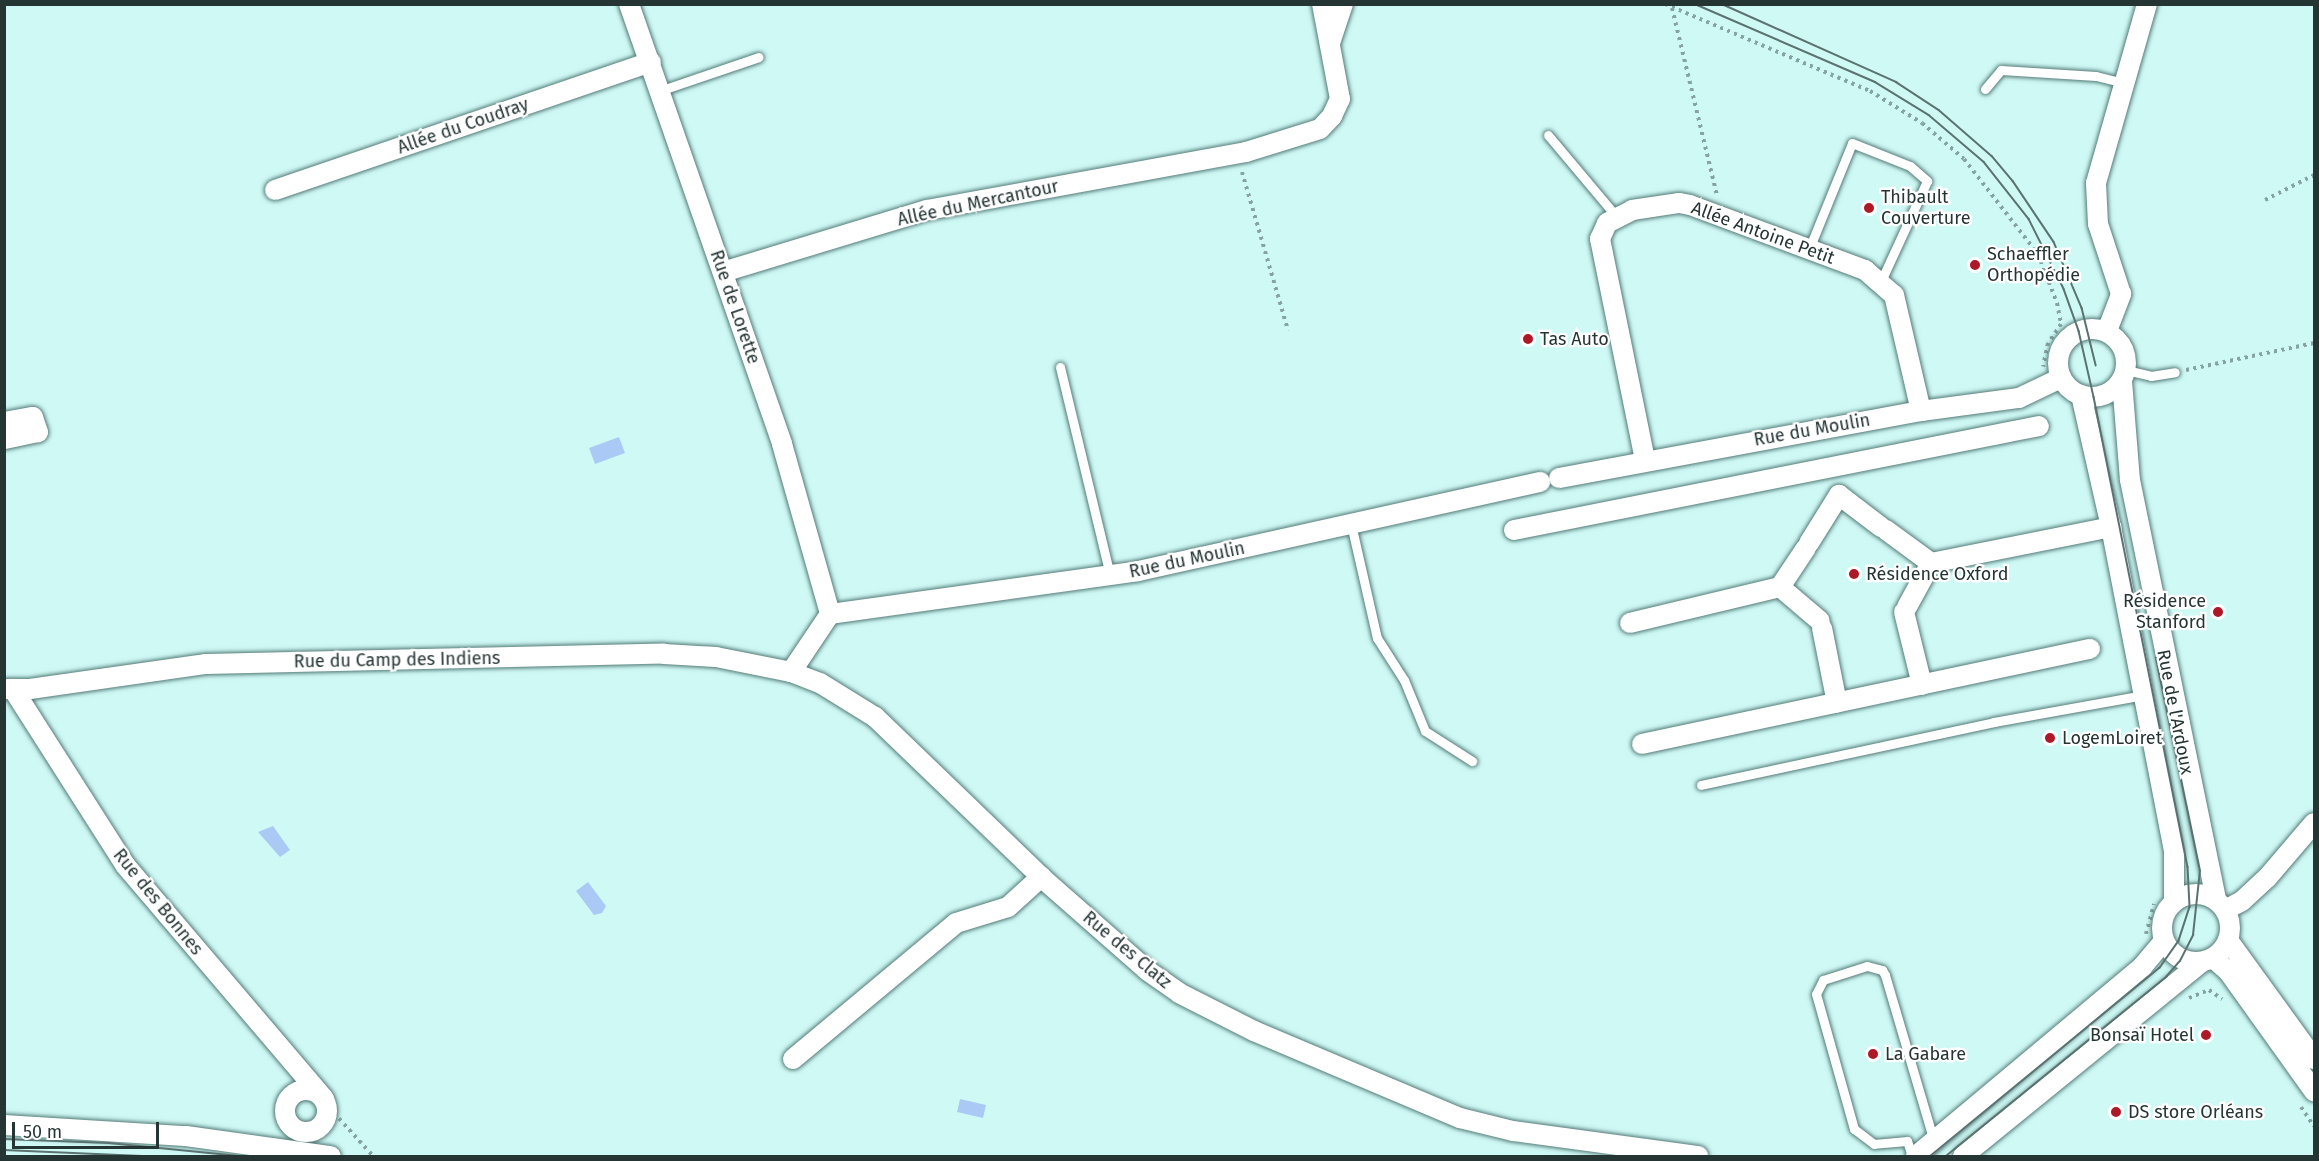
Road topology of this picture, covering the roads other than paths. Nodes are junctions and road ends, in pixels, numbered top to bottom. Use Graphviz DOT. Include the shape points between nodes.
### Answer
graph roads {
  1 [pos="629,4"];
  2 [pos="1322,4"];
  3 [pos="1343,4"];
  4 [pos="2147,4"];
  5 [pos="1330,43"];
  6 [pos="759,57"];
  7 [pos="651,63"];
  8 [pos="2125,83"];
  9 [pos="1985,89"];
  10 [pos="662,90"];
  11 [pos="1548,135"];
  12 [pos="275,190"];
  13 [pos="1616,216"];
  14 [pos="1809,249"];
  15 [pos="723,272"];
  16 [pos="1880,283"];
  17 [pos="2108,331"];
  18 [pos="1060,367"];
  19 [pos="2175,372"];
  20 [pos="2124,375"];
  21 [pos="2061,378"];
  22 [pos="2081,395"];
  23 [pos="1921,411"];
  24 [pos="4,422"];
  25 [pos="2039,426"];
  26 [pos="4,439"];
  27 [pos="1645,460"];
  28 [pos="1832,467"];
  29 [pos="1839,495"];
  30 [pos="1351,524"];
  31 [pos="2111,527"];
  32 [pos="1514,530"];
  33 [pos="1931,563"];
  34 [pos="1110,576"];
  35 [pos="1780,587"];
  36 [pos="830,614"];
  37 [pos="1630,622"];
  38 [pos="2090,649"];
  39 [pos="790,672"];
  40 [pos="1922,685"];
  41 [pos="9,689"];
  42 [pos="2144,695"];
  43 [pos="1837,703"];
  44 [pos="1642,744"];
  45 [pos="1472,761"];
  46 [pos="1701,785"];
  47 [pos="2314,823"];
  48 [pos="1041,877"];
  49 [pos="2174,902"];
  50 [pos="2220,904"];
  51 [pos="2228,940"];
  52 [pos="2164,941"];
  53 [pos="2207,959"];
  54 [pos="793,1059"];
  55 [pos="2314,1059"];
  56 [pos="2314,1091"];
  57 [pos="326,1103"];
  58 [pos="4,1125"];
  59 [pos="1934,1142"];
  60 [pos="331,1156"];
  61 [pos="1698,1156"];
  62 [pos="1914,1156"];
  63 [pos="1963,1156"];
  1 -- 7 [label="street, Rue de Lorette"];
  2 -- 5 [label="street, Allée du Mercantour"];
  3 -- 5 [label="street, Allée du Mercantour"];
  4 -- 8 [label="street"];
  5 -- 15 [label="street, Allée du Mercantour" via="1340,99 1320,129 1237,154 927,210"];
  6 -- 10 [label="lane"];
  7 -- 10 [label="street, Rue de Lorette"];
  7 -- 12 [label="street, Allée du Coudray"];
  8 -- 9 [label="lane" via="2096,76 2001,70"];
  8 -- 17 [label="street" via="2099,167 2095,199 2098,224 2121,294"];
  10 -- 15 [label="street, Rue de Lorette"];
  11 -- 13 [label="lane"];
  13 -- 14 [label="street, Allée Antoine Petit" via="1679,203"];
  13 -- 27 [label="street" via="1607,223 1600,239"];
  14 -- 16 [label="street, Allée Antoine Petit" via="1865,270"];
  14 -- 16 [label="lane" via="1852,143 1910,166 1927,181"];
  15 -- 36 [label="street, Rue de Lorette" via="782,444"];
  16 -- 23 [label="street, Allée Antoine Petit" via="1894,295"];
  17 -- 20 [label="street" via="2125,352"];
  17 -- 21 [label="street" via="2088,328 2069,337 2058,356"];
  18 -- 34 [label="lane"];
  19 -- 20 [label="lane"];
  20 -- 22 [label="street" via="2102,396"];
  20 -- 50 [label="street, Rue de l'Ardoux" via="2130,480"];
  21 -- 22 [label="street"];
  21 -- 23 [label="street, Rue du Moulin" via="2019,398"];
  22 -- 31 [label="street, Rue de l'Ardoux"];
  23 -- 27 [label="street, Rue du Moulin"];
  24 -- 26 [label="street" via="33,417 38,432"];
  25 -- 28 [label="street"];
  27 -- 30 [label="street, Rue du Moulin"];
  28 -- 29 [label="street"];
  28 -- 32 [label="street"];
  29 -- 33 [label="street"];
  29 -- 35 [label="street"];
  30 -- 34 [label="street, Rue du Moulin"];
  30 -- 45 [label="lane" via="1377,638 1404,680 1425,731"];
  31 -- 33 [label="street"];
  31 -- 42 [label="street, Rue de l'Ardoux"];
  33 -- 40 [label="street" via="1905,609"];
  34 -- 36 [label="street, Rue du Moulin"];
  35 -- 37 [label="street"];
  35 -- 43 [label="street" via="1821,624"];
  36 -- 39 [label="street"];
  38 -- 40 [label="street"];
  39 -- 41 [label="street, Rue du Camp des Indiens" via="716,657 664,654 218,663"];
  39 -- 48 [label="street, Rue des Clatz" via="820,683 875,717"];
  40 -- 43 [label="street"];
  41 -- 57 [label="street, Rue des Bonnes" via="125,865"];
  42 -- 46 [label="lane" via="1994,722"];
  42 -- 49 [label="street, Rue de l'Ardoux" via="2174,852"];
  43 -- 44 [label="street"];
  47 -- 50 [label="street" via="2242,901"];
  48 -- 54 [label="street" via="1008,907 956,923"];
  48 -- 61 [label="street, Rue des Clatz" via="1179,993 1265,1036 1460,1118 1513,1131"];
  49 -- 50 [label="street" via="2197,893"];
  49 -- 52 [label="street" via="2163,920"];
  50 -- 51 [label="street" via="2231,930"];
  51 -- 53 [label="street"];
  51 -- 55 [label="street"];
  52 -- 53 [label="street" via="2180,958"];
  52 -- 59 [label="street" via="2142,967"];
  53 -- 56 [label="street" via="2228,971"];
  53 -- 63 [label="street"];
  58 -- 60 [label="street" via="186,1136"];
  59 -- 62 [label="street"];
  59 -- 62 [label="lane" via="1882,969 1867,966 1823,980 1816,993 1854,1129 1874,1144 1907,1141"];
}
